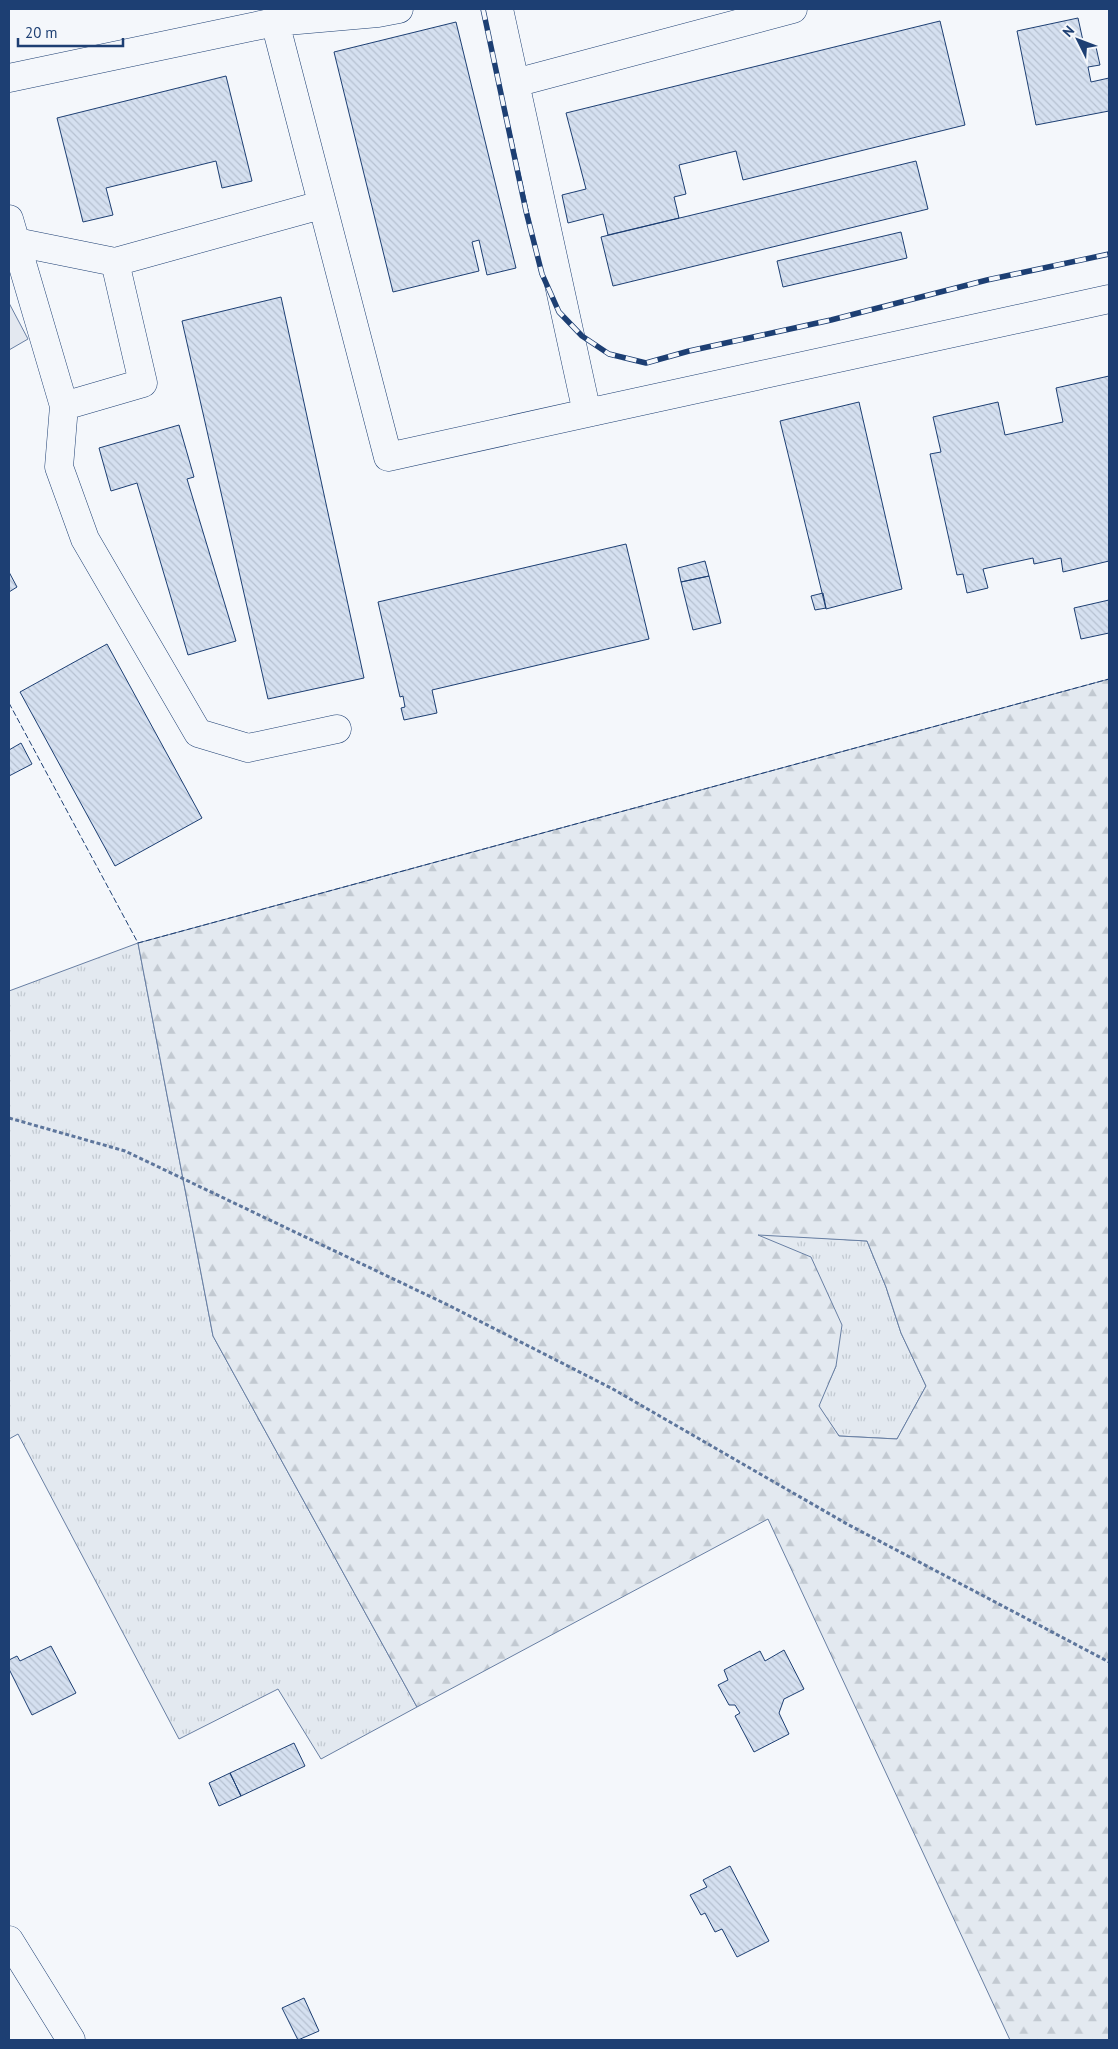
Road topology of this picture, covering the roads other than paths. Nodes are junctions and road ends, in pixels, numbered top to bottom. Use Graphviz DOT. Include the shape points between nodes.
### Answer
graph roads {
  1 [pos="499,9"];
  2 [pos="793,9"];
  3 [pos="385,10"];
  4 [pos="275,22"];
  5 [pos="9,78"];
  6 [pos="515,83"];
  7 [pos="321,205"];
  8 [pos="12,231"];
  9 [pos="115,262"];
  10 [pos="1109,299"];
  11 [pos="64,406"];
  12 [pos="587,413"];
  13 [pos="337,729"];
  14 [pos="9,1940"];
  15 [pos="71,2040"];
  1 -- 6 [label="street"];
  2 -- 6 [label="street"];
  3 -- 4 [label="street"];
  4 -- 5 [label="street"];
  4 -- 7 [label="street"];
  6 -- 12 [label="street"];
  7 -- 9 [label="street"];
  7 -- 12 [label="street" via="388,457"];
  8 -- 9 [label="street"];
  8 -- 11 [label="street"];
  9 -- 11 [label="street" via="143,383"];
  10 -- 12 [label="street"];
  11 -- 13 [label="street" via="59,467 85,539 198,733 248,748"];
  14 -- 15 [label="street"];
}
